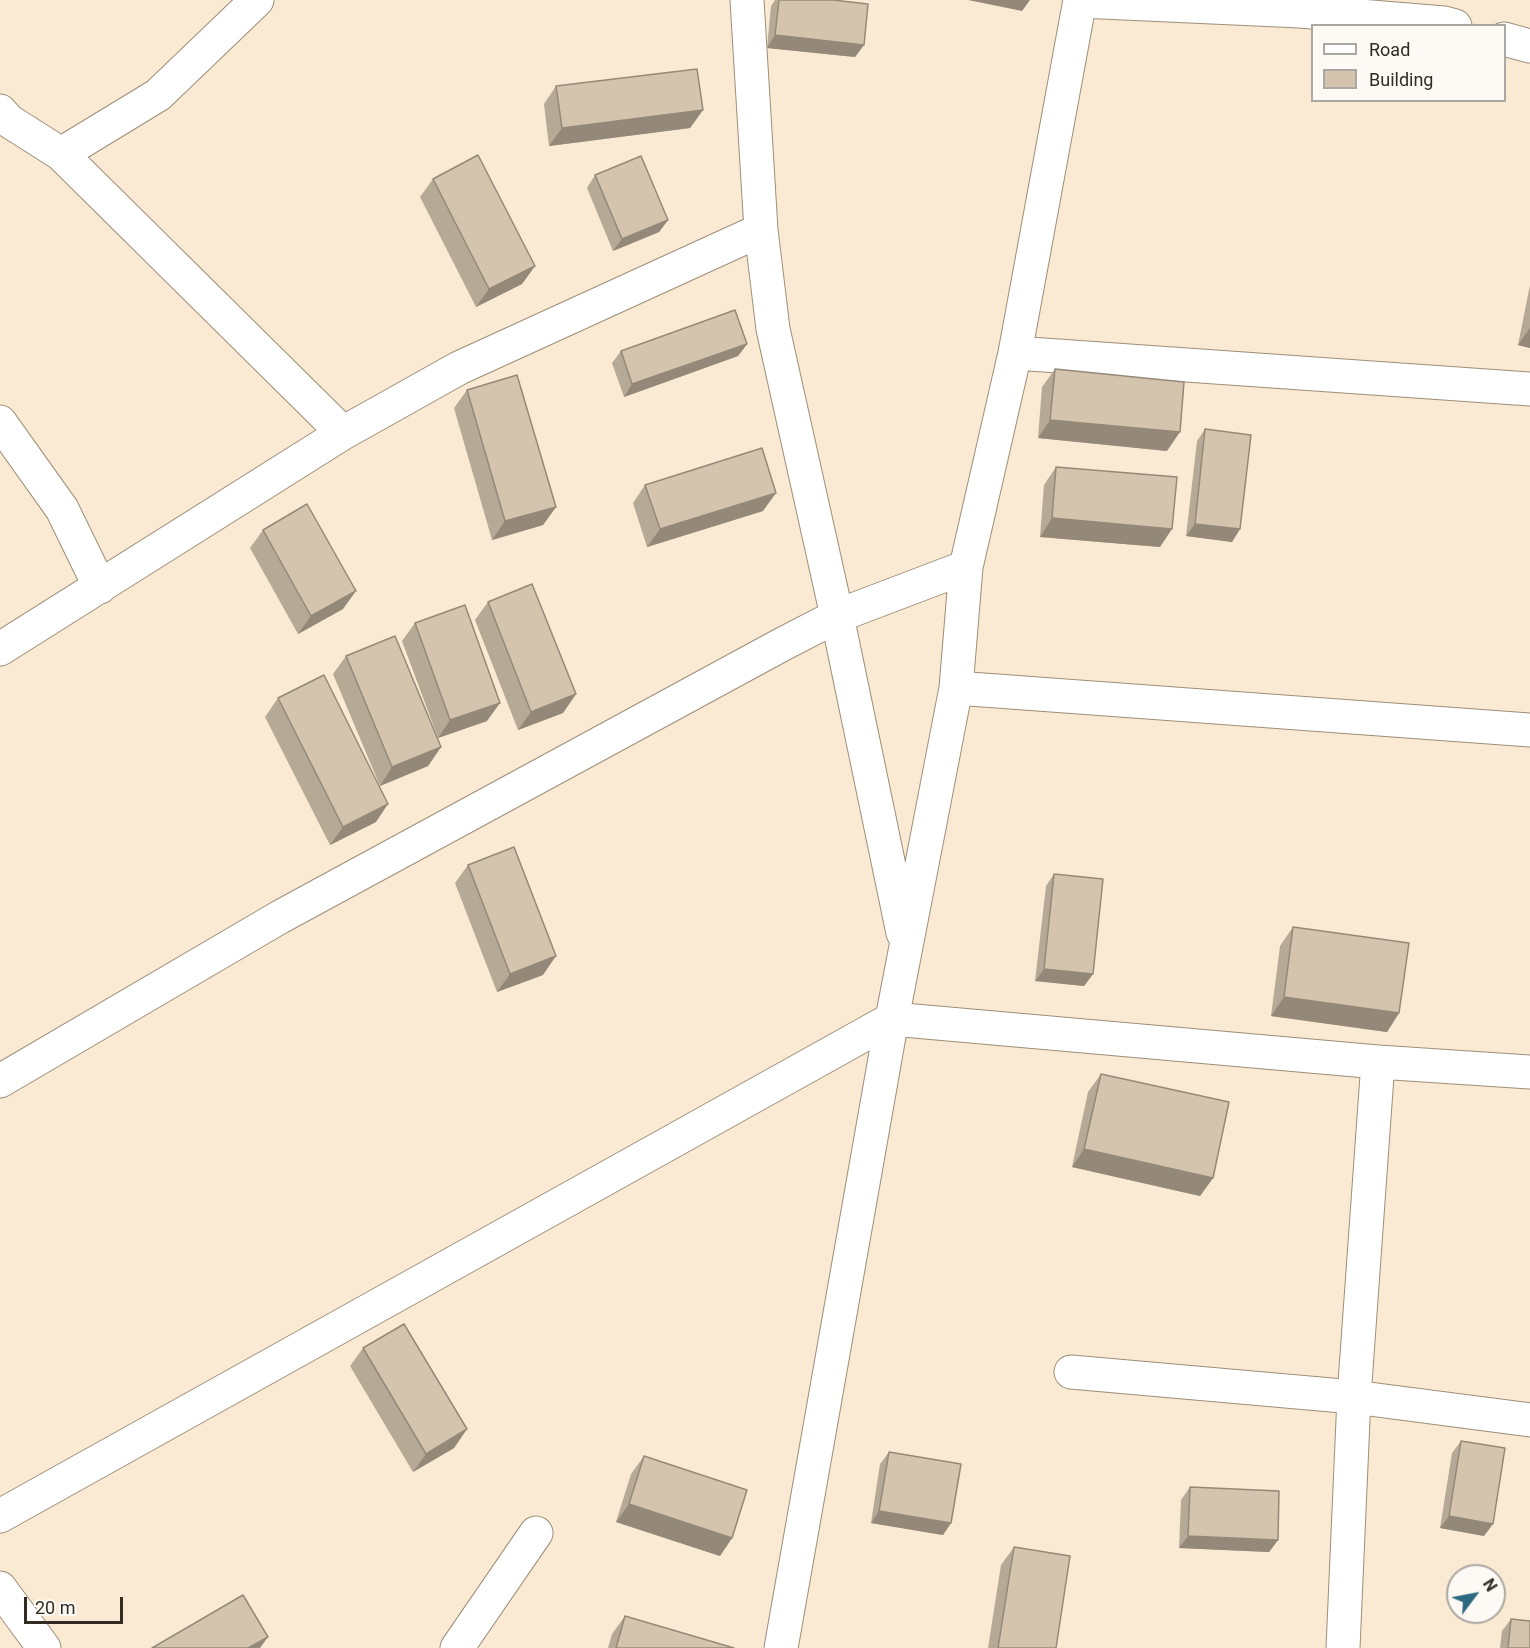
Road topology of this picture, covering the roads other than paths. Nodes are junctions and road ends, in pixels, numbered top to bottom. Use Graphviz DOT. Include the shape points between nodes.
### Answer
graph roads {
  1 [pos="257,0"];
  2 [pos="747,0"];
  3 [pos="1080,1"];
  4 [pos="1450,24"];
  5 [pos="1506,40"];
  6 [pos="1530,46"];
  7 [pos="0,111"];
  8 [pos="61,154"];
  9 [pos="761,230"];
  10 [pos="1015,353"];
  11 [pos="1530,389"];
  12 [pos="0,422"];
  13 [pos="342,433"];
  14 [pos="966,567"];
  15 [pos="100,586"];
  16 [pos="837,616"];
  17 [pos="0,649"];
  18 [pos="956,688"];
  19 [pos="1530,730"];
  20 [pos="906,950"];
  21 [pos="892,1018"];
  22 [pos="1378,1062"];
  23 [pos="1530,1072"];
  24 [pos="0,1081"];
  25 [pos="1071,1372"];
  26 [pos="1354,1397"];
  27 [pos="1530,1420"];
  28 [pos="0,1516"];
  29 [pos="536,1533"];
  30 [pos="0,1588"];
  31 [pos="44,1648"];
  32 [pos="457,1648"];
  33 [pos="781,1648"];
  34 [pos="1343,1648"];
  1 -- 8 [label="street" via="158,95"];
  2 -- 9 [label="street"];
  3 -- 4 [label="street" via="1300,11"];
  3 -- 10 [label="street"];
  5 -- 6 [label="street"];
  7 -- 8 [label="street"];
  8 -- 13 [label="street"];
  9 -- 13 [label="street" via="459,368"];
  9 -- 16 [label="street" via="773,328"];
  10 -- 11 [label="street"];
  10 -- 14 [label="street"];
  12 -- 15 [label="street" via="62,509"];
  13 -- 15 [label="street"];
  14 -- 16 [label="street"];
  14 -- 18 [label="street"];
  15 -- 17 [label="street"];
  16 -- 20 [label="street"];
  16 -- 24 [label="street" via="280,917"];
  18 -- 19 [label="street"];
  18 -- 20 [label="street"];
  20 -- 21 [label="street"];
  21 -- 22 [label="street"];
  21 -- 28 [label="street"];
  21 -- 33 [label="street"];
  22 -- 23 [label="street"];
  22 -- 26 [label="street"];
  25 -- 26 [label="street"];
  26 -- 27 [label="street"];
  26 -- 34 [label="street"];
  29 -- 32 [label="street"];
  30 -- 31 [label="street"];
}
